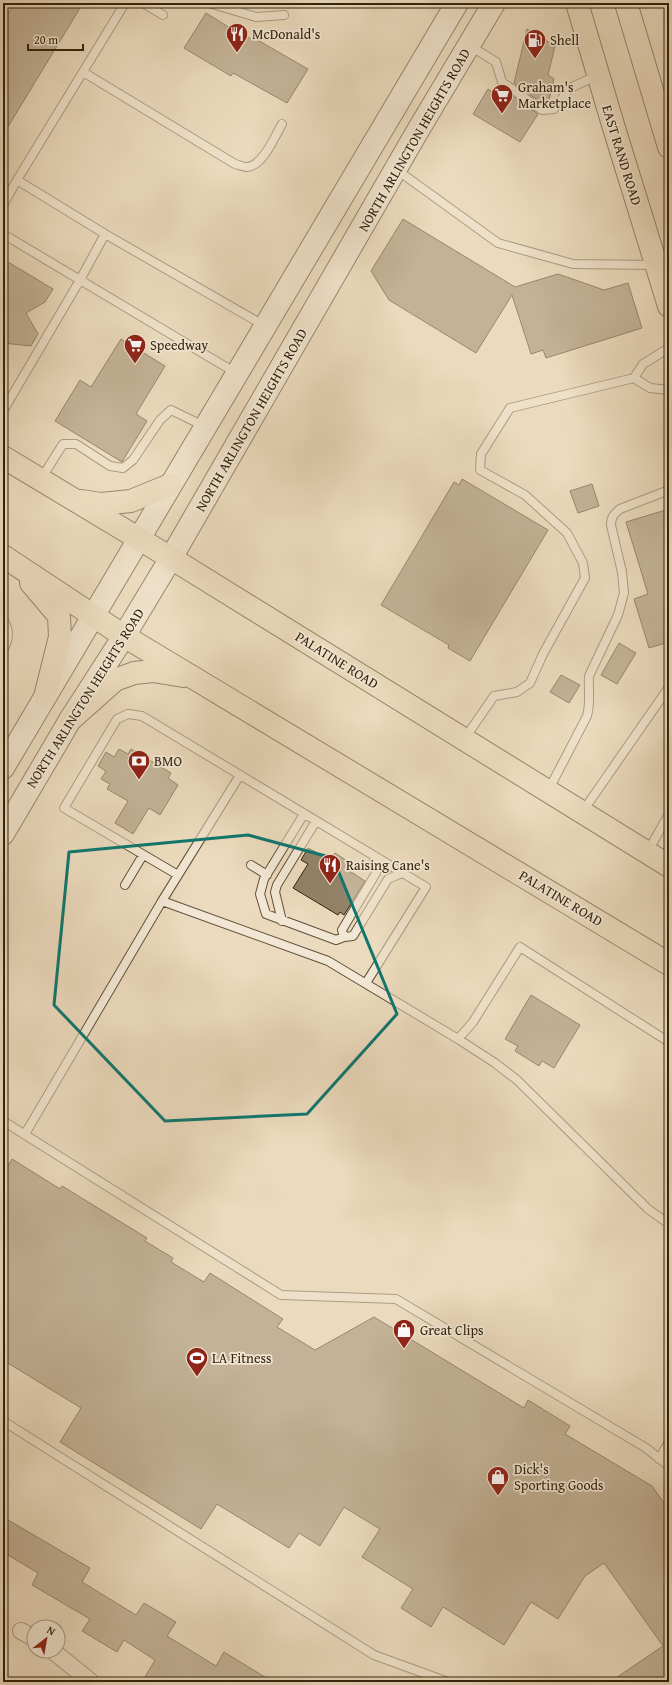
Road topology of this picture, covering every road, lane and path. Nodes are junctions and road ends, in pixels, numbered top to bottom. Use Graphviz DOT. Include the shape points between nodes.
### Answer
graph roads {
  1 [pos="124,3"];
  2 [pos="144,3"];
  3 [pos="209,3"];
  4 [pos="457,3"];
  5 [pos="494,3"];
  6 [pos="577,3"];
  7 [pos="626,3"];
  8 [pos="164,15"];
  9 [pos="284,15"];
  10 [pos="469,45"];
  11 [pos="84,72"];
  12 [pos="598,75"];
  13 [pos="282,124"];
  14 [pos="669,147"];
  15 [pos="396,169"];
  16 [pos="17,180"];
  17 [pos="3,205"];
  18 [pos="3,234"];
  19 [pos="105,234"];
  20 [pos="663,263"];
  21 [pos="80,280"];
  22 [pos="669,306"];
  23 [pos="265,326"];
  24 [pos="669,348"];
  25 [pos="237,374"];
  26 [pos="634,378"];
  27 [pos="669,390"];
  28 [pos="3,411"];
  29 [pos="205,427"];
  30 [pos="3,457"];
  31 [pos="40,479"];
  32 [pos="170,485"];
  33 [pos="669,490"];
  34 [pos="76,501"];
  35 [pos="140,539"];
  36 [pos="171,558"];
  37 [pos="10,560"];
  38 [pos="94,616"];
  39 [pos="3,620"];
  40 [pos="124,636"];
  41 [pos="3,650"];
  42 [pos="196,678"];
  43 [pos="669,687"];
  44 [pos="45,697"];
  45 [pos="70,720"];
  46 [pos="464,739"];
  47 [pos="3,768"];
  48 [pos="240,775"];
  49 [pos="548,791"];
  50 [pos="582,812"];
  51 [pos="304,814"];
  52 [pos="669,814"];
  53 [pos="316,821"];
  54 [pos="3,834"];
  55 [pos="647,852"];
  56 [pos="143,855"];
  57 [pos="374,856"];
  58 [pos="251,865"];
  59 [pos="669,866"];
  60 [pos="402,873"];
  61 [pos="267,875"];
  62 [pos="178,876"];
  63 [pos="125,885"];
  64 [pos="162,901"];
  65 [pos="282,921"];
  66 [pos="344,937"];
  67 [pos="669,964"];
  68 [pos="366,983"];
  69 [pos="458,1039"];
  70 [pos="669,1042"];
  71 [pos="3,1121"];
  72 [pos="25,1134"];
  73 [pos="669,1224"];
  74 [pos="3,1421"];
  75 [pos="669,1442"];
  76 [pos="659,1458"];
  77 [pos="669,1466"];
  78 [pos="63,1659"];
  79 [pos="91,1682"];
  80 [pos="448,1682"];
  1 -- 11 [label="lane"];
  2 -- 8 [label="lane"];
  3 -- 9 [label="lane" via="256,17"];
  4 -- 23 [label="main road"];
  5 -- 10 [label="main road, NORTH ARLINGTON HEIGHTS ROAD"];
  6 -- 12 [label="main road, EAST RAND ROAD"];
  7 -- 14 [label="main road"];
  10 -- 12 [label="lane" via="496,62 502,82 542,110 554,109 570,88"];
  10 -- 15 [label="main road, NORTH ARLINGTON HEIGHTS ROAD"];
  11 -- 13 [label="lane" via="235,164 248,167 256,164"];
  11 -- 16 [label="lane"];
  12 -- 20 [label="main road, EAST RAND ROAD"];
  15 -- 20 [label="lane" via="498,244 573,264"];
  15 -- 36 [label="main road, NORTH ARLINGTON HEIGHTS ROAD"];
  16 -- 17 [label="lane"];
  16 -- 19 [label="lane"];
  18 -- 21 [label="lane"];
  19 -- 21 [label="lane"];
  19 -- 23 [label="lane"];
  20 -- 22 [label="main road, EAST RAND ROAD"];
  21 -- 25 [label="lane"];
  21 -- 28 [label="lane"];
  23 -- 25 [label="main road"];
  24 -- 26 [label="lane" via="644,364"];
  25 -- 29 [label="main road"];
  26 -- 27 [label="lane" via="650,388"];
  26 -- 46 [label="lane" via="510,408 481,454 480,470 525,495 567,533 583,563 585,578 530,683 517,692 494,696"];
  29 -- 31 [label="lane" via="171,410 160,420 133,460 123,468 110,466 76,444 63,444"];
  29 -- 32 [label="main road"];
  30 -- 31 [label="main road, PALATINE ROAD"];
  31 -- 34 [label="main road, PALATINE ROAD"];
  32 -- 34 [label="main road" via="131,501 101,504"];
  32 -- 35 [label="main road"];
  33 -- 49 [label="lane" via="620,509 611,519 624,582 622,604 589,676 590,705 587,716"];
  34 -- 35 [label="main road, PALATINE ROAD"];
  35 -- 36 [label="main road, PALATINE ROAD"];
  35 -- 38 [label="main road"];
  36 -- 40 [label="main road, NORTH ARLINGTON HEIGHTS ROAD"];
  36 -- 46 [label="main road, PALATINE ROAD"];
  37 -- 38 [label="main road, PALATINE ROAD"];
  37 -- 44 [label="main road" via="59,616 60,636"];
  38 -- 40 [label="main road, PALATINE ROAD"];
  38 -- 44 [label="main road"];
  39 -- 41 [label="lane" via="8,632"];
  40 -- 42 [label="main road, PALATINE ROAD"];
  40 -- 45 [label="main road, NORTH ARLINGTON HEIGHTS ROAD"];
  42 -- 45 [label="main road" via="153,671 134,673 115,680"];
  42 -- 67 [label="main road, PALATINE ROAD"];
  43 -- 50 [label="lane"];
  44 -- 47 [label="main road"];
  45 -- 54 [label="main road, NORTH ARLINGTON HEIGHTS ROAD"];
  46 -- 49 [label="main road, PALATINE ROAD"];
  48 -- 51 [label="lane"];
  48 -- 56 [label="lane" via="142,716 128,714 117,719 64,808"];
  48 -- 62 [label="lane"];
  49 -- 50 [label="main road, PALATINE ROAD"];
  50 -- 55 [label="main road, PALATINE ROAD"];
  51 -- 53 [label="lane"];
  51 -- 61 [label="lane"];
  52 -- 55 [label="lane"];
  53 -- 57 [label="lane"];
  53 -- 65 [label="lane" via="277,885 275,892"];
  55 -- 59 [label="main road, PALATINE ROAD"];
  56 -- 62 [label="lane"];
  56 -- 63 [label="lane"];
  57 -- 60 [label="lane"];
  57 -- 66 [label="lane" via="376,873 342,930"];
  58 -- 61 [label="lane"];
  60 -- 66 [label="lane" via="388,879 353,936"];
  60 -- 68 [label="lane" via="426,887"];
  61 -- 65 [label="lane" via="260,894 262,904 266,914"];
  62 -- 64 [label="lane"];
  64 -- 68 [label="lane" via="328,961"];
  64 -- 72 [label="lane"];
  65 -- 66 [label="lane" via="336,940"];
  68 -- 69 [label="lane"];
  69 -- 70 [label="lane" via="473,1022 520,947"];
  69 -- 73 [label="lane" via="517,1080 648,1209"];
  71 -- 72 [label="lane"];
  72 -- 76 [label="lane" via="281,1295 396,1299"];
  74 -- 80 [label="lane" via="374,1655"];
  75 -- 76 [label="lane"];
  76 -- 77 [label="lane"];
  78 -- 79 [label="street"];
}
